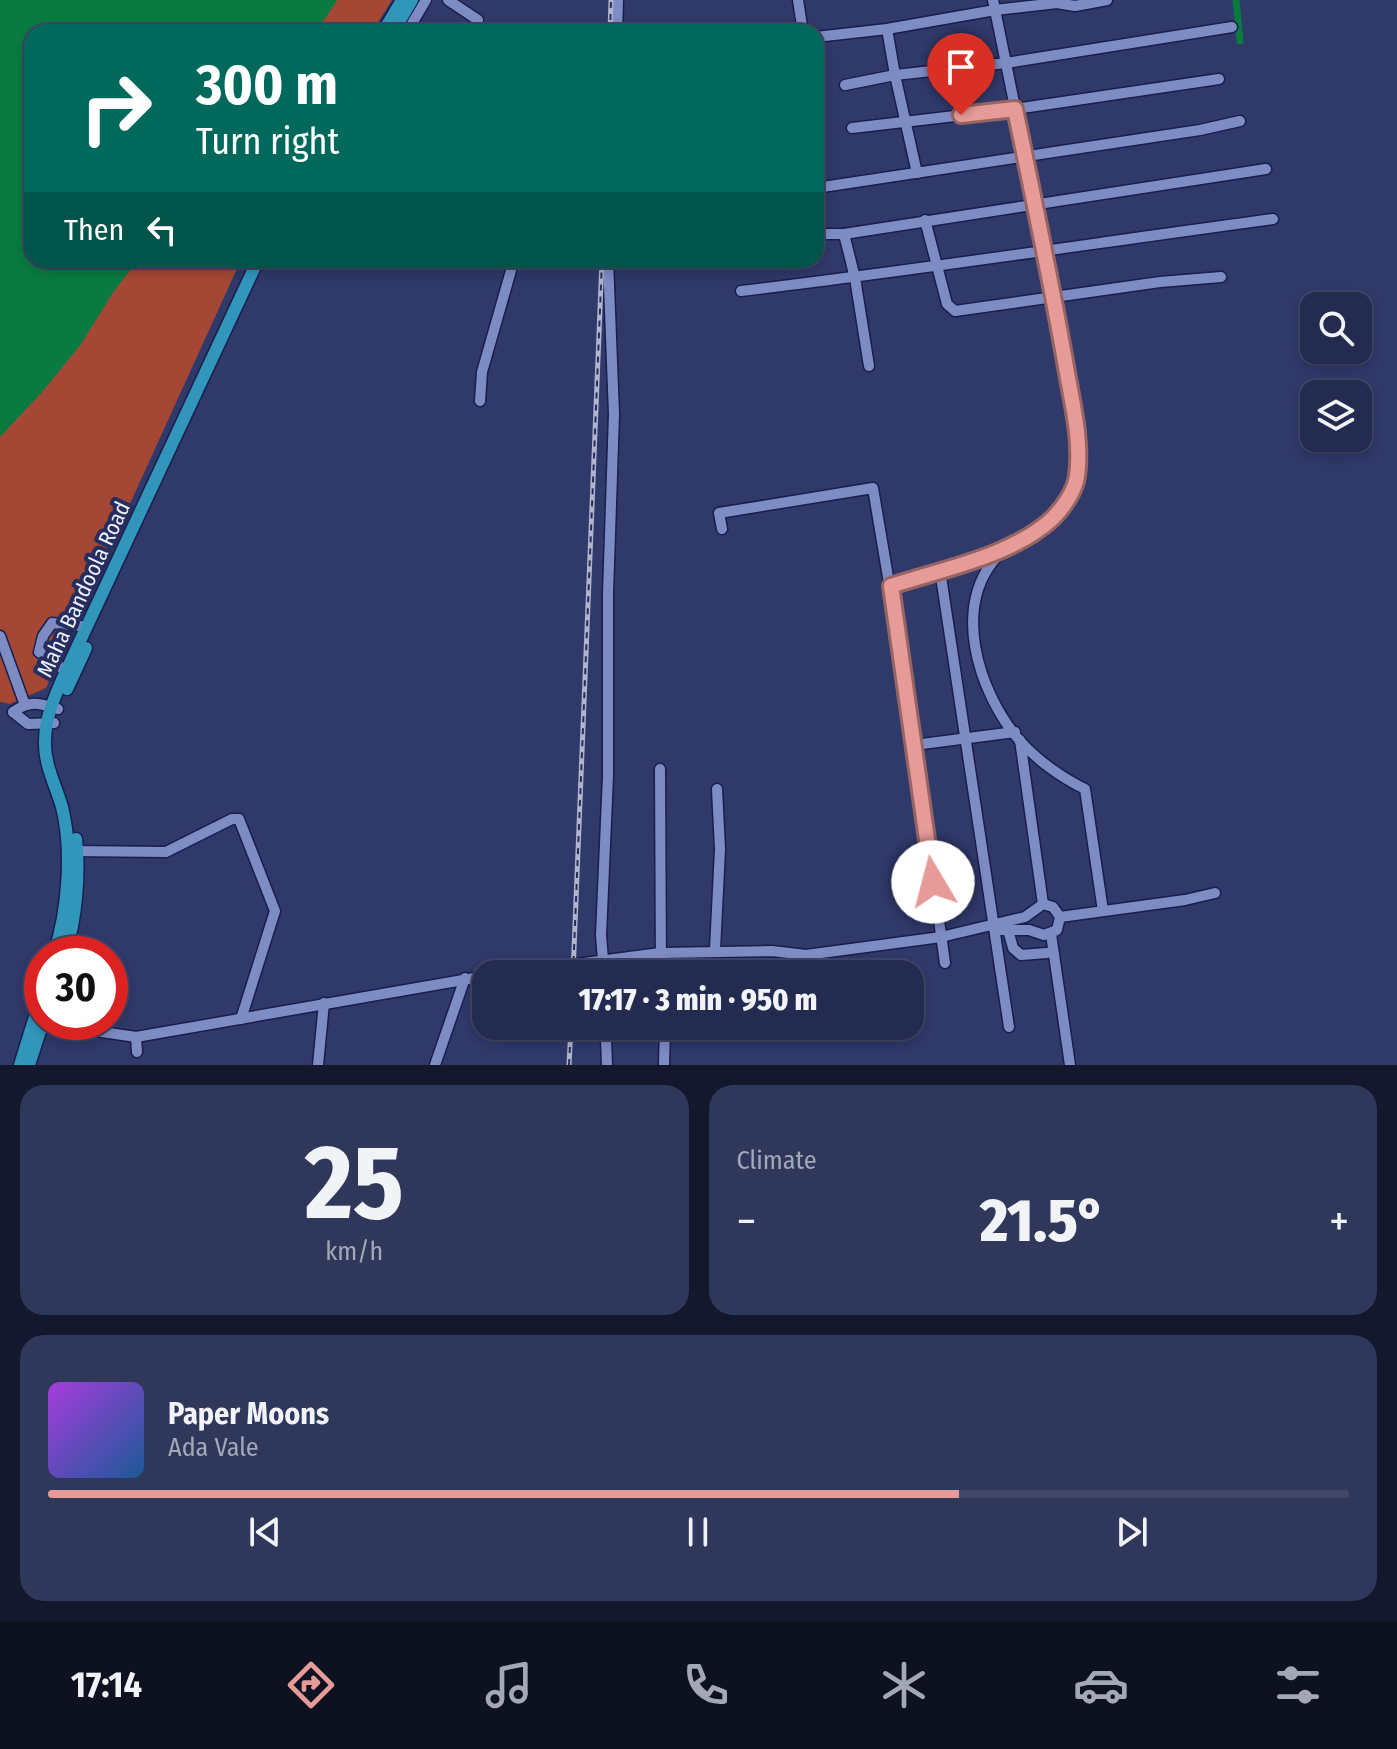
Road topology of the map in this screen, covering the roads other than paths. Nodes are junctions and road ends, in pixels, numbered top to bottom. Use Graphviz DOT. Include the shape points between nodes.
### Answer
graph roads {
  1 [pos="402,0"];
  2 [pos="412,0"];
  3 [pos="426,0"];
  4 [pos="448,0"];
  5 [pos="618,0"];
  6 [pos="798,0"];
  7 [pos="1107,0"];
  8 [pos="994,5"];
  9 [pos="388,24"];
  10 [pos="398,24"];
  11 [pos="412,24"];
  12 [pos="477,24"];
  13 [pos="617,24"];
  14 [pos="802,24"];
  15 [pos="1232,27"];
  16 [pos="887,29"];
  17 [pos="824,36"];
  18 [pos="1006,63"];
  19 [pos="895,75"];
  20 [pos="1219,79"];
  21 [pos="845,85"];
  22 [pos="1015,109"];
  23 [pos="1240,121"];
  24 [pos="907,122"];
  25 [pos="852,128"];
  26 [pos="1024,155"];
  27 [pos="1266,169"];
  28 [pos="917,173"];
  29 [pos="824,187"];
  30 [pos="1034,203"];
  31 [pos="1273,219"];
  32 [pos="925,220"];
  33 [pos="824,234"];
  34 [pos="844,234"];
  35 [pos="1044,249"];
  36 [pos="936,264"];
  37 [pos="254,268"];
  38 [pos="262,268"];
  39 [pos="512,268"];
  40 [pos="608,268"];
  41 [pos="1221,277"];
  42 [pos="855,278"];
  43 [pos="741,291"];
  44 [pos="1054,298"];
  45 [pos="869,366"];
  46 [pos="480,401"];
  47 [pos="722,529"];
  48 [pos="1006,549"];
  49 [pos="940,570"];
  50 [pos="891,586"];
  51 [pos="87,627"];
  52 [pos="0,636"];
  53 [pos="66,671"];
  54 [pos="25,705"];
  55 [pos="54,708"];
  56 [pos="0,710"];
  57 [pos="13,712"];
  58 [pos="50,723"];
  59 [pos="1017,736"];
  60 [pos="966,738"];
  61 [pos="914,745"];
  62 [pos="660,769"];
  63 [pos="717,789"];
  64 [pos="73,851"];
  65 [pos="1215,893"];
  66 [pos="1043,904"];
  67 [pos="1103,911"];
  68 [pos="1060,917"];
  69 [pos="994,927"];
  70 [pos="1008,930"];
  71 [pos="1047,934"];
  72 [pos="58,936"];
  73 [pos="71,936"];
  74 [pos="941,937"];
  75 [pos="715,950"];
  76 [pos="660,953"];
  77 [pos="1047,953"];
  78 [pos="603,960"];
  79 [pos="660,960"];
  80 [pos="945,963"];
  81 [pos="472,977"];
  82 [pos="465,978"];
  83 [pos="324,1003"];
  84 [pos="241,1019"];
  85 [pos="1009,1027"];
  86 [pos="128,1036"];
  87 [pos="136,1037"];
  88 [pos="31,1040"];
  89 [pos="35,1040"];
  90 [pos="606,1040"];
  91 [pos="665,1040"];
  92 [pos="137,1052"];
  93 [pos="20,1065"];
  94 [pos="29,1065"];
  95 [pos="318,1065"];
  96 [pos="435,1065"];
  97 [pos="607,1065"];
  98 [pos="664,1065"];
  99 [pos="1063,1065"];
  100 [pos="1070,1065"];
  1 -- 9 [label="main road"];
  2 -- 10 [label="main road"];
  3 -- 11 [label="street"];
  4 -- 12 [label="street"];
  5 -- 13 [label="street"];
  6 -- 14 [label="street"];
  7 -- 8 [label="street" via="1075,6"];
  8 -- 16 [label="street"];
  8 -- 18 [label="street"];
  15 -- 18 [label="street"];
  16 -- 17 [label="street"];
  16 -- 19 [label="street"];
  18 -- 19 [label="street"];
  18 -- 22 [label="street"];
  19 -- 21 [label="street"];
  19 -- 24 [label="street"];
  20 -- 22 [label="street"];
  22 -- 24 [label="street"];
  22 -- 26 [label="street"];
  23 -- 26 [label="street"];
  24 -- 25 [label="street"];
  24 -- 28 [label="street"];
  26 -- 28 [label="street"];
  26 -- 30 [label="street"];
  27 -- 30 [label="street"];
  28 -- 29 [label="street"];
  30 -- 32 [label="street"];
  30 -- 35 [label="street"];
  31 -- 35 [label="street"];
  32 -- 34 [label="street"];
  32 -- 36 [label="street"];
  33 -- 34 [label="street"];
  34 -- 42 [label="street"];
  35 -- 36 [label="street"];
  35 -- 44 [label="street"];
  36 -- 42 [label="street"];
  36 -- 44 [label="street" via="947,304 955,311"];
  37 -- 51 [label="main road, Maha Bandoola Road"];
  38 -- 55 [label="main road, Maha Bandoola Road"];
  39 -- 46 [label="street" via="482,372"];
  40 -- 78 [label="street" via="614,414"];
  41 -- 44 [label="street"];
  42 -- 43 [label="street"];
  42 -- 45 [label="street"];
  44 -- 48 [label="street" via="1079,447 1077,480 1055,516"];
  47 -- 50 [label="street" via="719,513 873,488"];
  48 -- 49 [label="street"];
  48 -- 59 [label="street" via="982,581 973,612 974,637 983,676"];
  49 -- 50 [label="street"];
  49 -- 60 [label="street"];
  50 -- 61 [label="street"];
  51 -- 53 [label="main road, Maha Bandoola Road"];
  51 -- 53 [label="street" via="52,623 43,636 39,652"];
  52 -- 54 [label="street"];
  53 -- 55 [label="main road, Maha Bandoola Road"];
  54 -- 55 [label="street"];
  54 -- 57 [label="street"];
  55 -- 58 [label="main road, Maha Bandoola Road"];
  56 -- 57 [label="street"];
  57 -- 58 [label="street" via="28,724"];
  58 -- 64 [label="main road, Maha Bandoola Road" via="45,749"];
  59 -- 60 [label="street"];
  59 -- 66 [label="street"];
  59 -- 67 [label="street" via="1085,789"];
  60 -- 61 [label="street"];
  60 -- 69 [label="street"];
  61 -- 74 [label="street"];
  62 -- 76 [label="street"];
  63 -- 75 [label="street"];
  64 -- 72 [label="main road, Maha Bandoola Road"];
  64 -- 73 [label="main road, Maha Bandoola Road"];
  64 -- 84 [label="street" via="166,852 239,819 275,911"];
  65 -- 67 [label="street"];
  66 -- 68 [label="street"];
  66 -- 69 [label="street" via="1025,917"];
  67 -- 68 [label="street"];
  68 -- 71 [label="street" via="1057,930"];
  69 -- 70 [label="street"];
  69 -- 74 [label="street"];
  69 -- 85 [label="street"];
  70 -- 71 [label="street"];
  70 -- 77 [label="street" via="1021,955"];
  71 -- 77 [label="street"];
  71 -- 100 [label="street"];
  74 -- 75 [label="street" via="806,955"];
  74 -- 80 [label="street"];
  75 -- 76 [label="street"];
  76 -- 78 [label="street"];
  76 -- 79 [label="street"];
  77 -- 99 [label="street"];
  81 -- 82 [label="street"];
  82 -- 83 [label="street"];
  82 -- 96 [label="street"];
  83 -- 84 [label="street"];
  83 -- 95 [label="street"];
  84 -- 87 [label="street"];
  86 -- 87 [label="street"];
  87 -- 92 [label="street"];
  88 -- 93 [label="main road"];
  89 -- 94 [label="main road"];
  90 -- 97 [label="street"];
  91 -- 98 [label="street"];
}
